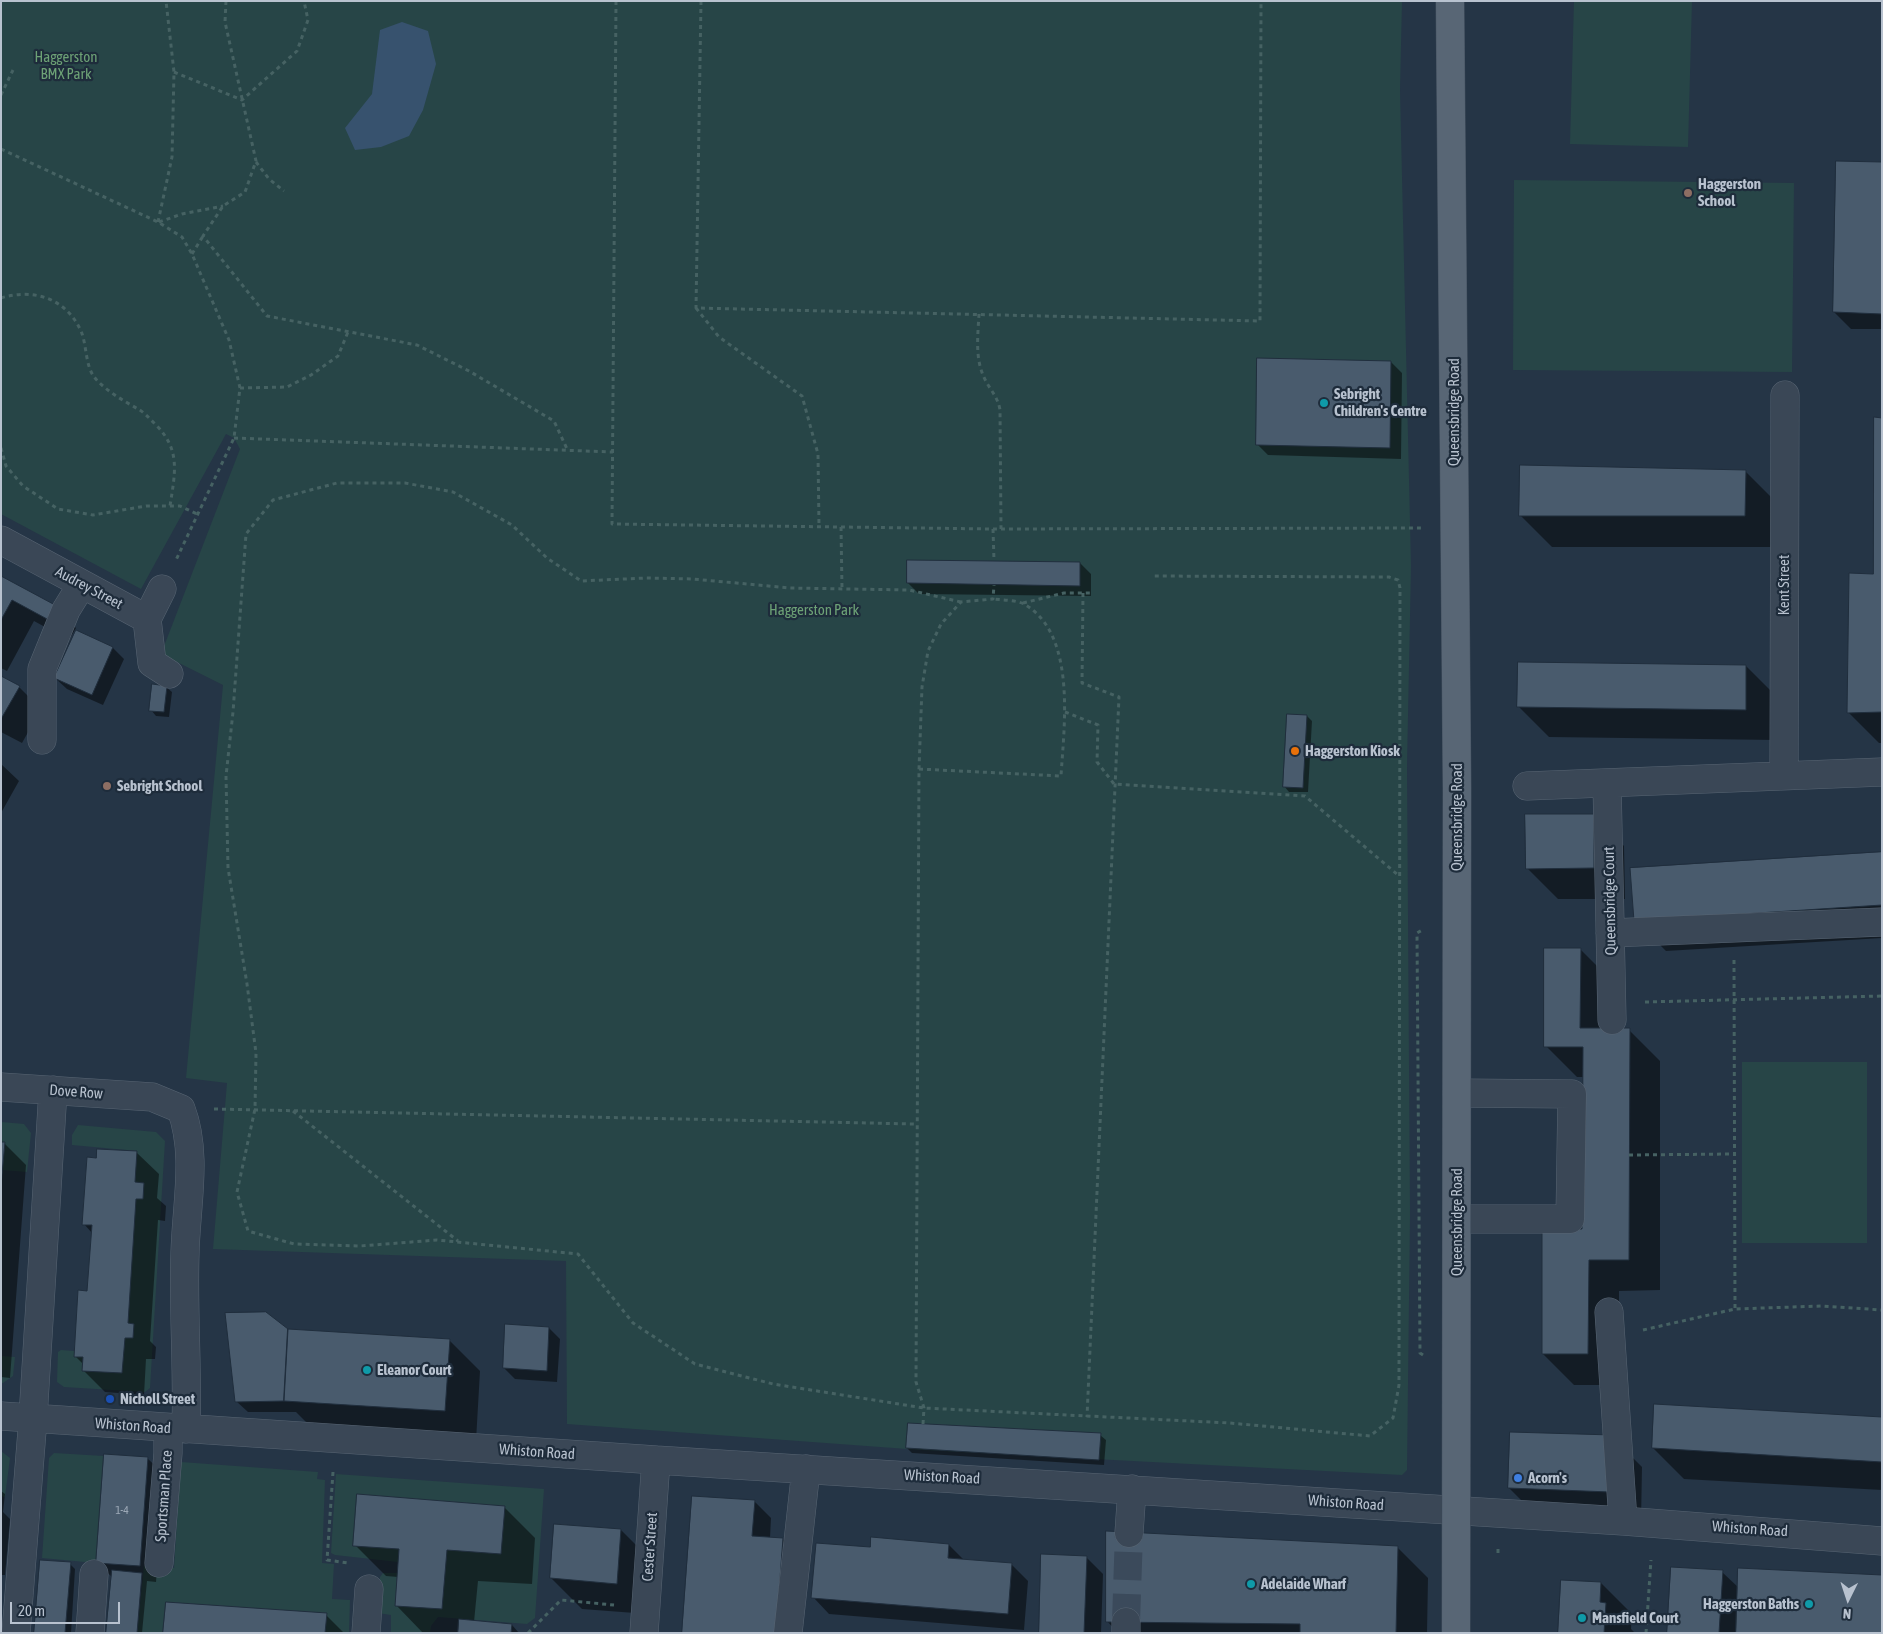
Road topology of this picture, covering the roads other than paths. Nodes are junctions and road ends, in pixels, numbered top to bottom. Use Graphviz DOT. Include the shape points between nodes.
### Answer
graph roads {
  1 [pos="1450,1"];
  2 [pos="1785,395"];
  3 [pos="1,540"];
  4 [pos="82,584"];
  5 [pos="162,589"];
  6 [pos="147,619"];
  7 [pos="169,674"];
  8 [pos="42,740"];
  9 [pos="1882,772"];
  10 [pos="1784,775"];
  11 [pos="1607,783"];
  12 [pos="1527,786"];
  13 [pos="1882,922"];
  14 [pos="1610,933"];
  15 [pos="1612,1011"];
  16 [pos="1,1087"];
  17 [pos="53,1090"];
  18 [pos="1457,1093"];
  19 [pos="1457,1219"];
  20 [pos="1610,1325"];
  21 [pos="1,1416"];
  22 [pos="33,1418"];
  23 [pos="177,1429"];
  24 [pos="656,1460"];
  25 [pos="806,1469"];
  26 [pos="1132,1489"];
  27 [pos="1456,1510"];
  28 [pos="1622,1521"];
  29 [pos="1129,1533"];
  30 [pos="1882,1541"];
  31 [pos="159,1562"];
  32 [pos="94,1574"];
  33 [pos="368,1589"];
  34 [pos="645,1620"];
  35 [pos="16,1633"];
  36 [pos="90,1633"];
  37 [pos="366,1633"];
  38 [pos="788,1633"];
  39 [pos="1456,1633"];
  1 -- 18 [label="main road, Queensbridge Road"];
  2 -- 10 [label="street, Kent Street"];
  3 -- 4 [label="street, Audrey Street"];
  4 -- 6 [label="street, Audrey Street"];
  4 -- 8 [label="street" via="66,610 42,669"];
  5 -- 6 [label="street"];
  6 -- 7 [label="street" via="152,663"];
  9 -- 10 [label="street"];
  10 -- 11 [label="street"];
  11 -- 12 [label="street"];
  11 -- 14 [label="street, Queensbridge Court"];
  13 -- 14 [label="street"];
  14 -- 15 [label="street, Queensbridge Court"];
  16 -- 17 [label="street, Dove Row"];
  17 -- 22 [label="street"];
  17 -- 23 [label="street, Dove Row" via="152,1097 181,1109 188,1127 190,1165 184,1254 188,1388"];
  18 -- 19 [label="main road, Queensbridge Road"];
  18 -- 19 [label="street" via="1572,1094 1570,1219"];
  19 -- 27 [label="main road, Queensbridge Road"];
  20 -- 28 [label="street"];
  21 -- 22 [label="street, Whiston Road"];
  22 -- 23 [label="street, Whiston Road"];
  22 -- 35 [label="street"];
  23 -- 24 [label="street, Whiston Road"];
  23 -- 31 [label="street, Sportsman Place" via="168,1453"];
  24 -- 25 [label="street, Whiston Road"];
  24 -- 34 [label="street, Cester Street"];
  25 -- 26 [label="street, Whiston Road"];
  25 -- 38 [label="street"];
  26 -- 27 [label="street, Whiston Road"];
  26 -- 29 [label="street"];
  27 -- 28 [label="street, Whiston Road"];
  27 -- 39 [label="main road, Queensbridge Road"];
  28 -- 30 [label="street, Whiston Road"];
  32 -- 36 [label="street"];
  33 -- 37 [label="street"];
}
